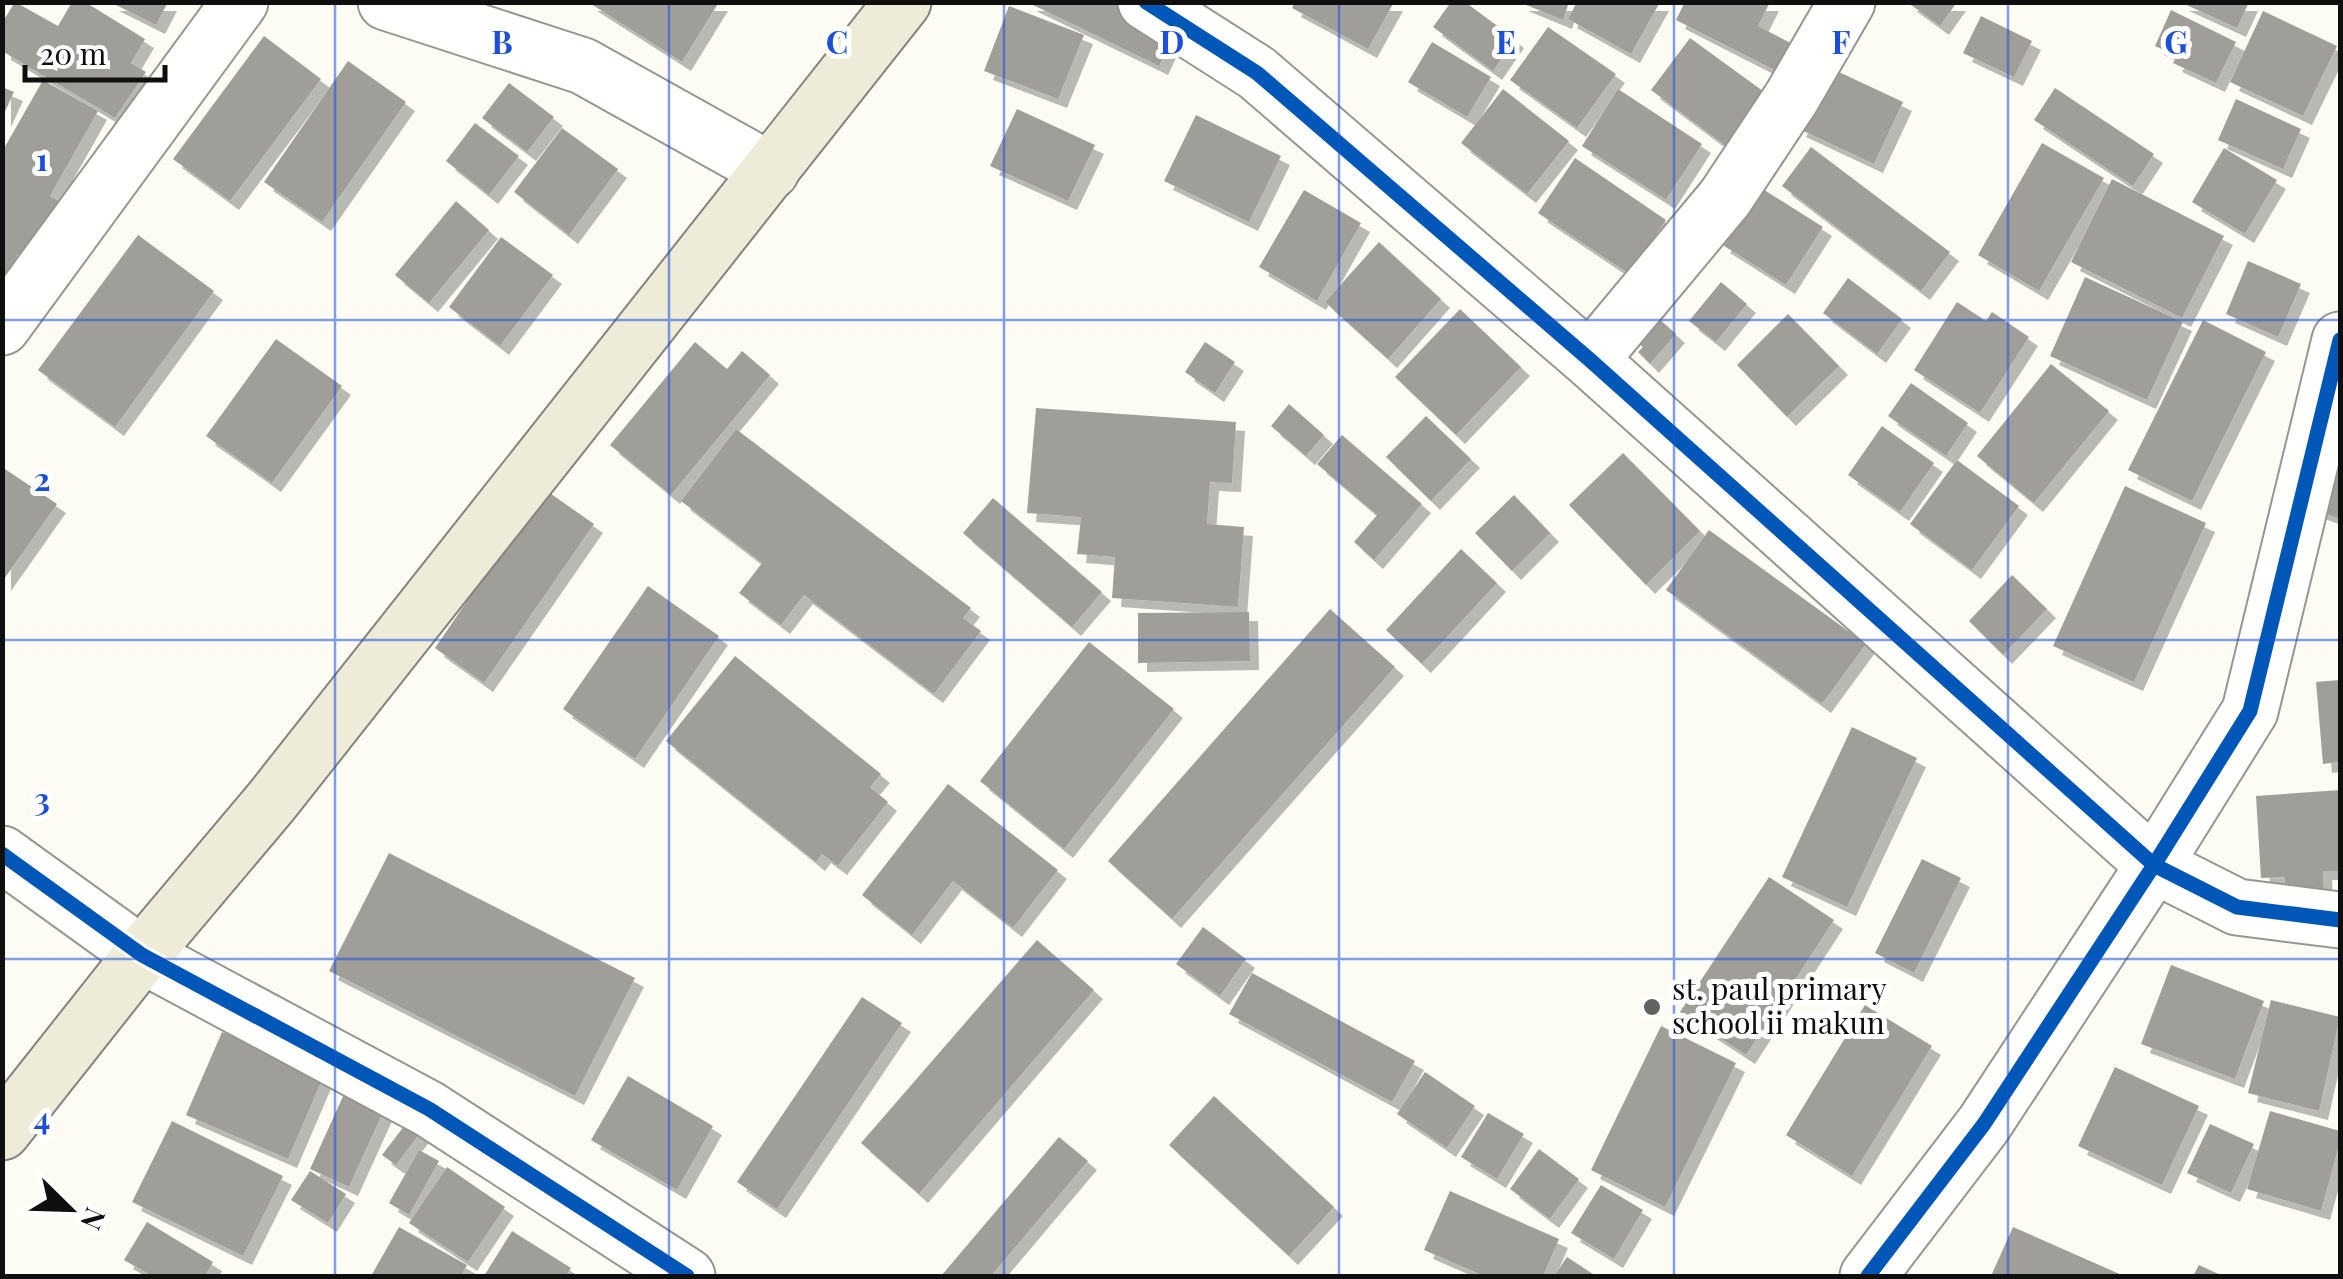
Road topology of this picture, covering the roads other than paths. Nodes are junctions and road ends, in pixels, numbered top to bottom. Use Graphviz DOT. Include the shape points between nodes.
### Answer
graph roads {
  1 [pos="240,2"];
  2 [pos="386,2"];
  3 [pos="904,2"];
  4 [pos="1146,2"];
  5 [pos="1848,2"];
  6 [pos="771,171"];
  7 [pos="2,327"];
  8 [pos="2340,340"];
  9 [pos="1590,360"];
  10 [pos="2,854"];
  11 [pos="2154,865"];
  12 [pos="2340,920"];
  13 [pos="142,955"];
  14 [pos="2,1132"];
  15 [pos="687,1276"];
  16 [pos="1868,1276"];
  1 -- 7 [label="street"];
  2 -- 6 [label="street" via="583,66"];
  3 -- 6 [label="main road"];
  4 -- 9 [label="street" via="1257,73"];
  5 -- 9 [label="street" via="1725,198"];
  6 -- 13 [label="main road"];
  8 -- 11 [label="street" via="2250,710"];
  9 -- 11 [label="street"];
  10 -- 13 [label="street"];
  11 -- 12 [label="street" via="2237,907"];
  11 -- 16 [label="street" via="1984,1124"];
  13 -- 14 [label="main road"];
  13 -- 15 [label="street" via="429,1109"];
}
